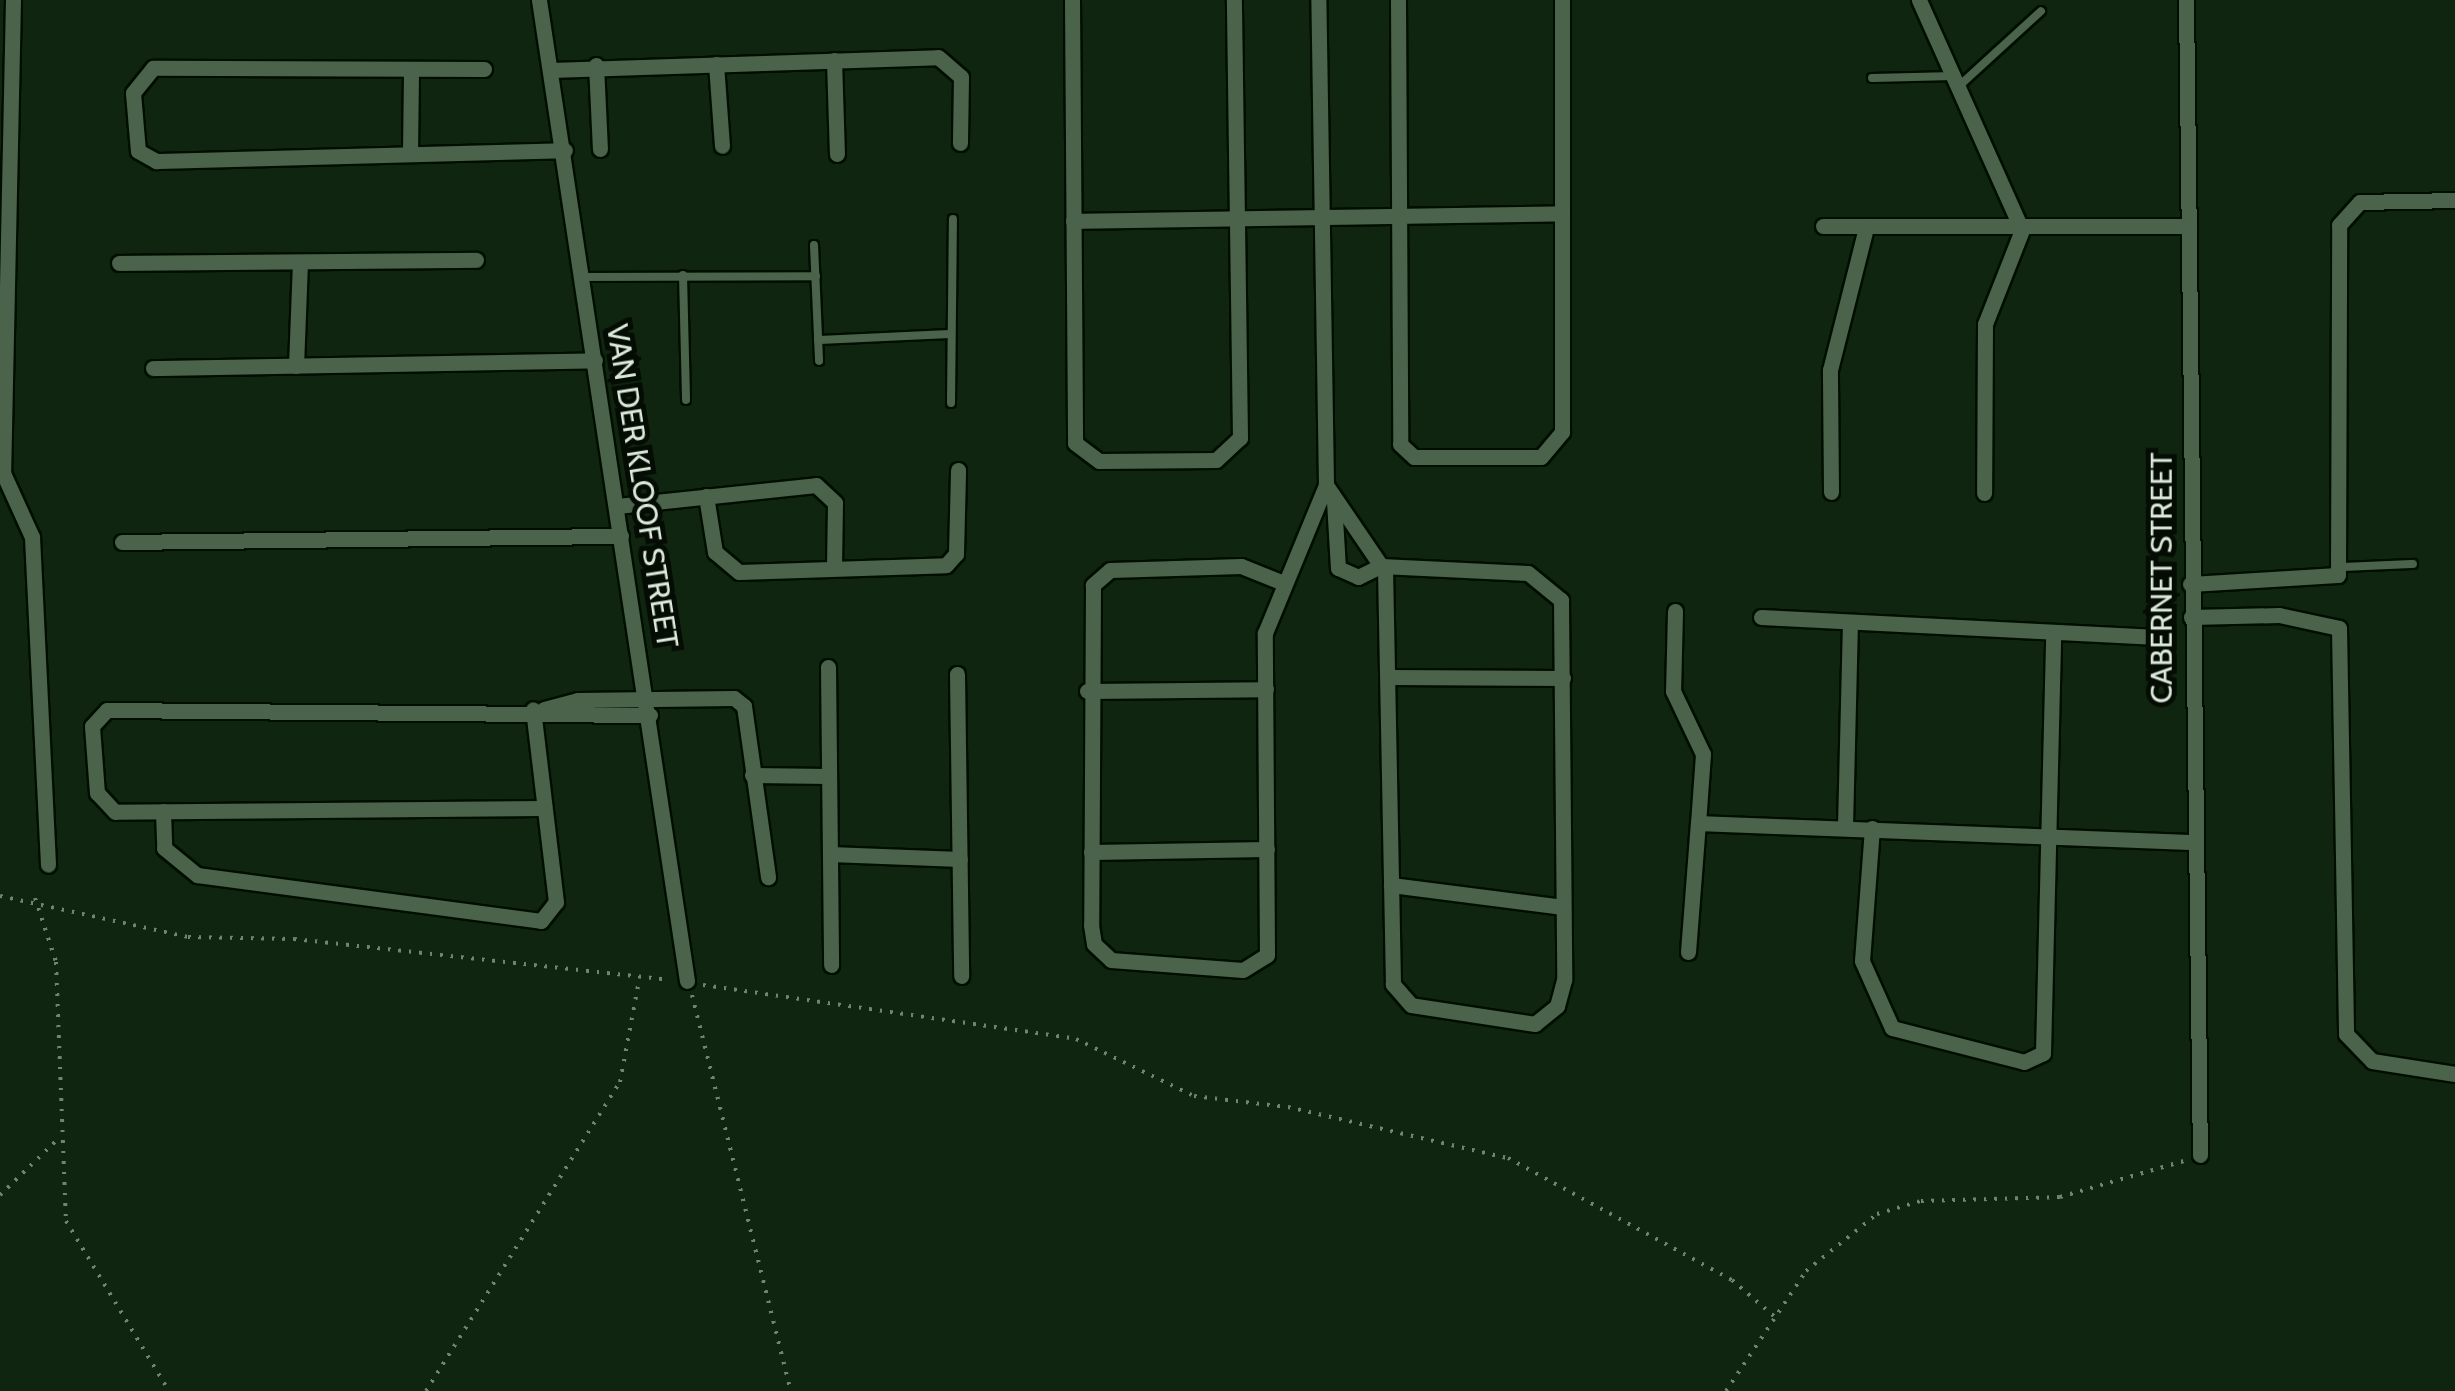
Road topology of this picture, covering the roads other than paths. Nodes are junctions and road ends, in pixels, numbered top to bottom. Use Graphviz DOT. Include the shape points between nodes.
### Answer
graph roads {
  1 [pos="13,0"];
  2 [pos="539,0"];
  3 [pos="1072,0"];
  4 [pos="1234,0"];
  5 [pos="1318,0"];
  6 [pos="1398,0"];
  7 [pos="1562,0"];
  8 [pos="1919,0"];
  9 [pos="2186,0"];
  10 [pos="2041,12"];
  11 [pos="834,60"];
  12 [pos="716,64"];
  13 [pos="596,66"];
  14 [pos="412,69"];
  15 [pos="484,69"];
  16 [pos="551,70"];
  17 [pos="1872,78"];
  18 [pos="1956,81"];
  19 [pos="960,143"];
  20 [pos="722,146"];
  21 [pos="600,148"];
  22 [pos="566,150"];
  23 [pos="410,154"];
  24 [pos="837,154"];
  25 [pos="2455,200"];
  26 [pos="1562,213"];
  27 [pos="1396,216"];
  28 [pos="1319,217"];
  29 [pos="953,219"];
  30 [pos="1239,220"];
  31 [pos="1073,221"];
  32 [pos="1823,226"];
  33 [pos="2186,226"];
  34 [pos="1866,228"];
  35 [pos="2022,230"];
  36 [pos="814,244"];
  37 [pos="476,260"];
  38 [pos="300,262"];
  39 [pos="119,263"];
  40 [pos="684,275"];
  41 [pos="816,276"];
  42 [pos="582,277"];
  43 [pos="951,334"];
  44 [pos="818,340"];
  45 [pos="594,360"];
  46 [pos="819,361"];
  47 [pos="296,366"];
  48 [pos="153,368"];
  49 [pos="686,400"];
  50 [pos="952,404"];
  51 [pos="958,470"];
  52 [pos="2,473"];
  53 [pos="1330,492"];
  54 [pos="1831,492"];
  55 [pos="1984,493"];
  56 [pos="706,496"];
  57 [pos="617,506"];
  58 [pos="621,536"];
  59 [pos="122,542"];
  60 [pos="2413,564"];
  61 [pos="834,567"];
  62 [pos="1383,567"];
  63 [pos="2341,567"];
  64 [pos="1281,582"];
  65 [pos="2190,584"];
  66 [pos="1676,611"];
  67 [pos="1761,617"];
  68 [pos="2191,617"];
  69 [pos="1850,622"];
  70 [pos="2053,634"];
  71 [pos="2157,637"];
  72 [pos="828,666"];
  73 [pos="958,674"];
  74 [pos="1388,677"];
  75 [pos="1563,678"];
  76 [pos="1266,689"];
  77 [pos="1087,691"];
  78 [pos="647,697"];
  79 [pos="610,707"];
  80 [pos="539,709"];
  81 [pos="650,715"];
  82 [pos="752,776"];
  83 [pos="829,776"];
  84 [pos="544,808"];
  85 [pos="163,811"];
  86 [pos="1698,824"];
  87 [pos="1846,826"];
  88 [pos="1872,828"];
  89 [pos="2054,834"];
  90 [pos="2189,842"];
  91 [pos="1266,849"];
  92 [pos="1091,852"];
  93 [pos="830,854"];
  94 [pos="960,859"];
  95 [pos="48,865"];
  96 [pos="768,877"];
  97 [pos="1391,884"];
  98 [pos="1562,908"];
  99 [pos="1688,952"];
  100 [pos="831,965"];
  101 [pos="962,976"];
  102 [pos="688,980"];
  103 [pos="2455,1074"];
  104 [pos="2200,1156"];
  1 -- 52 [label="street"];
  2 -- 16 [label="street, VAN DER KLOOF STREET"];
  3 -- 31 [label="street"];
  4 -- 30 [label="street"];
  5 -- 28 [label="street"];
  6 -- 27 [label="street"];
  7 -- 26 [label="street"];
  8 -- 18 [label="street"];
  9 -- 33 [label="street, CABERNET STREET"];
  10 -- 18 [label="lane"];
  11 -- 12 [label="street"];
  11 -- 19 [label="street" via="950,63 960,78"];
  11 -- 24 [label="street"];
  12 -- 13 [label="street"];
  12 -- 20 [label="street"];
  13 -- 16 [label="street"];
  13 -- 21 [label="street"];
  14 -- 15 [label="street"];
  14 -- 23 [label="street"];
  14 -- 23 [label="street" via="153,68 133,93 138,151 156,161"];
  16 -- 22 [label="street, VAN DER KLOOF STREET"];
  17 -- 18 [label="lane"];
  18 -- 35 [label="street"];
  22 -- 23 [label="street"];
  22 -- 42 [label="street, VAN DER KLOOF STREET"];
  25 -- 63 [label="street" via="2360,202 2338,225"];
  26 -- 27 [label="street"];
  26 -- 27 [label="street" via="1562,432 1540,457 1414,457 1400,444"];
  27 -- 28 [label="street"];
  28 -- 30 [label="street"];
  28 -- 53 [label="street"];
  29 -- 43 [label="lane"];
  30 -- 31 [label="street"];
  30 -- 31 [label="street" via="1243,416 1233,451 1216,460 1100,461 1075,443"];
  32 -- 34 [label="street"];
  33 -- 35 [label="street"];
  33 -- 65 [label="street, CABERNET STREET"];
  34 -- 35 [label="street"];
  34 -- 54 [label="street" via="1830,370"];
  35 -- 55 [label="street" via="1985,324"];
  36 -- 41 [label="lane"];
  37 -- 38 [label="street"];
  38 -- 39 [label="street"];
  38 -- 47 [label="street"];
  40 -- 41 [label="lane"];
  40 -- 42 [label="lane"];
  40 -- 49 [label="lane"];
  41 -- 44 [label="lane"];
  42 -- 45 [label="street, VAN DER KLOOF STREET"];
  43 -- 44 [label="lane"];
  43 -- 50 [label="lane"];
  44 -- 46 [label="lane"];
  45 -- 47 [label="street"];
  45 -- 57 [label="street, VAN DER KLOOF STREET"];
  47 -- 48 [label="street"];
  51 -- 61 [label="street" via="954,561"];
  52 -- 95 [label="street" via="32,537"];
  53 -- 62 [label="street"];
  53 -- 62 [label="street" via="1338,568 1358,577"];
  53 -- 64 [label="street"];
  56 -- 57 [label="street"];
  56 -- 61 [label="street" via="725,566"];
  56 -- 61 [label="street" via="828,491"];
  57 -- 58 [label="street, VAN DER KLOOF STREET"];
  58 -- 59 [label="street"];
  58 -- 78 [label="street, VAN DER KLOOF STREET"];
  60 -- 63 [label="lane"];
  62 -- 74 [label="street"];
  62 -- 75 [label="street" via="1543,578 1561,600"];
  63 -- 65 [label="street" via="2335,578"];
  64 -- 76 [label="street" via="1264,633"];
  64 -- 77 [label="street" via="1241,566 1098,575"];
  65 -- 68 [label="street, CABERNET STREET"];
  66 -- 86 [label="street" via="1673,691 1703,754"];
  67 -- 69 [label="street"];
  68 -- 90 [label="street, CABERNET STREET"];
  68 -- 103 [label="street" via="2279,615 2339,628 2346,1034 2372,1061"];
  69 -- 70 [label="street"];
  69 -- 87 [label="street"];
  70 -- 71 [label="street"];
  70 -- 89 [label="street"];
  72 -- 83 [label="street"];
  73 -- 94 [label="street"];
  74 -- 75 [label="street"];
  74 -- 97 [label="street"];
  75 -- 98 [label="street"];
  76 -- 77 [label="street"];
  76 -- 91 [label="street"];
  77 -- 92 [label="street"];
  78 -- 79 [label="street"];
  78 -- 81 [label="street, VAN DER KLOOF STREET"];
  78 -- 82 [label="street" via="734,698 744,706"];
  79 -- 80 [label="street"];
  79 -- 81 [label="street"];
  80 -- 84 [label="street"];
  80 -- 85 [label="street" via="97,714 92,775 104,804"];
  81 -- 102 [label="street, VAN DER KLOOF STREET"];
  82 -- 83 [label="street"];
  82 -- 96 [label="street"];
  83 -- 93 [label="street"];
  84 -- 85 [label="street"];
  84 -- 85 [label="street" via="556,902 532,923 197,875 164,848"];
  86 -- 87 [label="street"];
  86 -- 99 [label="street"];
  87 -- 88 [label="street"];
  88 -- 89 [label="street"];
  88 -- 89 [label="street" via="1861,949 1882,1014 1919,1042 2024,1062 2050,1040"];
  89 -- 90 [label="street"];
  90 -- 104 [label="street, CABERNET STREET"];
  91 -- 92 [label="street"];
  91 -- 92 [label="street" via="1266,956 1243,970 1126,964 1100,954"];
  93 -- 94 [label="street"];
  93 -- 100 [label="street"];
  94 -- 101 [label="street"];
  97 -- 98 [label="street"];
  97 -- 98 [label="street" via="1398,996 1535,1024 1558,1006"];
}
